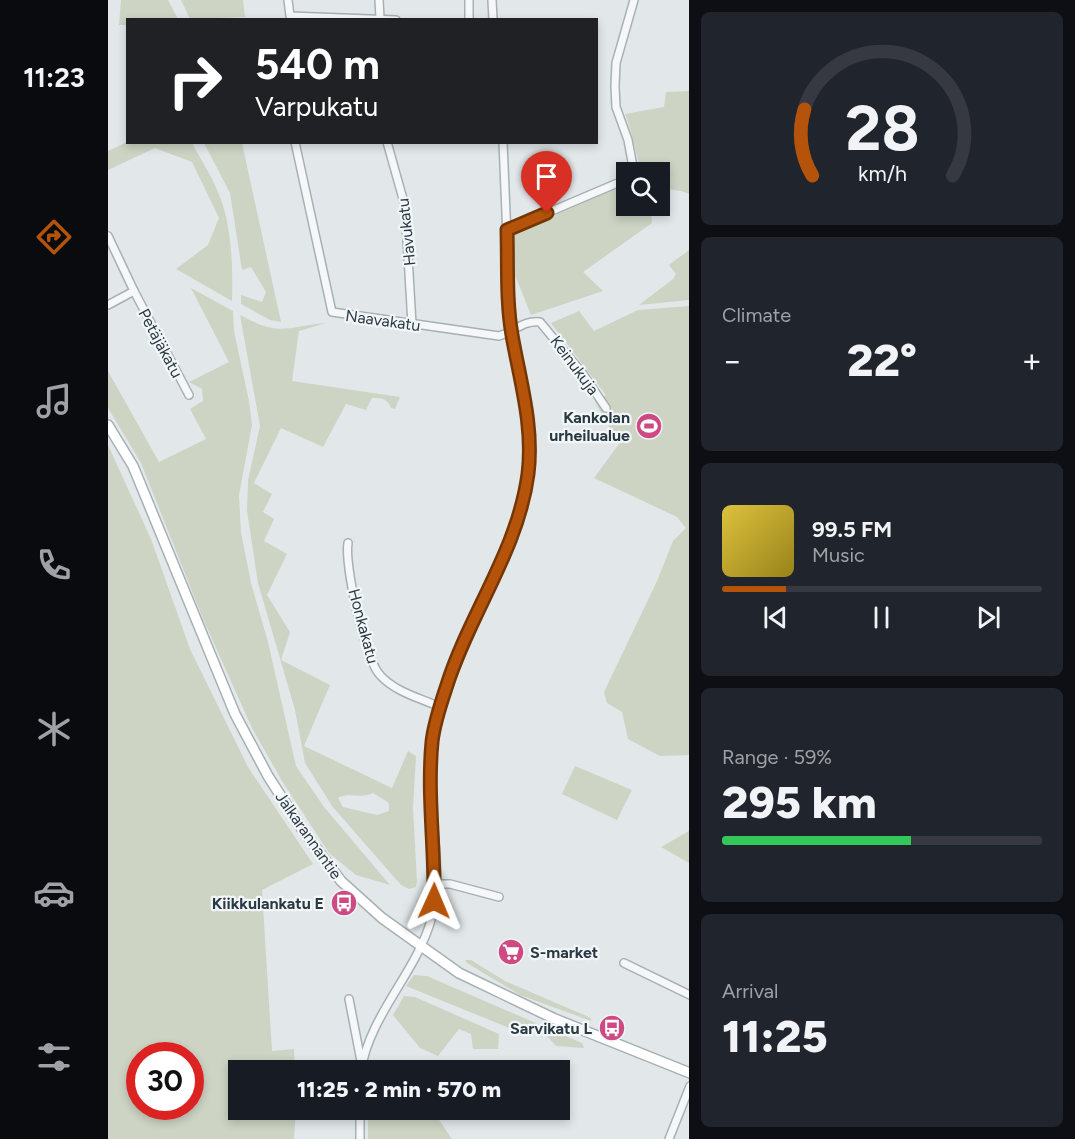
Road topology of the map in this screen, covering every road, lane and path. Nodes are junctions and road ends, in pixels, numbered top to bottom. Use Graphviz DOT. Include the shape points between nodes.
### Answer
graph roads {
  1 [pos="288,0"];
  2 [pos="379,0"];
  3 [pos="469,0"];
  4 [pos="492,0"];
  5 [pos="634,0"];
  6 [pos="380,18"];
  7 [pos="469,18"];
  8 [pos="493,18"];
  9 [pos="295,144"];
  10 [pos="388,144"];
  11 [pos="503,144"];
  12 [pos="632,162"];
  13 [pos="616,184"];
  14 [pos="507,230"];
  15 [pos="108,236"];
  16 [pos="134,291"];
  17 [pos="108,305"];
  18 [pos="412,324"];
  19 [pos="512,333"];
  20 [pos="499,336"];
  21 [pos="189,395"];
  22 [pos="606,408"];
  23 [pos="108,425"];
  24 [pos="348,543"];
  25 [pos="440,707"];
  26 [pos="435,884"];
  27 [pos="499,897"];
  28 [pos="421,947"];
  29 [pos="624,963"];
  30 [pos="689,995"];
  31 [pos="349,999"];
  32 [pos="360,1060"];
  33 [pos="363,1060"];
  34 [pos="689,1073"];
  35 [pos="689,1089"];
  36 [pos="360,1120"];
  37 [pos="360,1139"];
  38 [pos="669,1139"];
  1 -- 6 [label="street" via="290,16"];
  2 -- 6 [label="street"];
  3 -- 7 [label="street"];
  4 -- 8 [label="street"];
  5 -- 12 [label="street" via="616,63 615,86 616,107"];
  9 -- 18 [label="street, Naavakatu" via="332,312"];
  10 -- 18 [label="street, Havukatu" via="405,206"];
  11 -- 14 [label="street"];
  13 -- 14 [label="street"];
  14 -- 19 [label="street"];
  15 -- 16 [label="street, Petäjäkatu"];
  16 -- 17 [label="street, Petäjäkatu"];
  16 -- 21 [label="street, Petäjäkatu"];
  18 -- 20 [label="street, Naavakatu"];
  19 -- 20 [label="street, Keinukuja"];
  19 -- 22 [label="street, Keinukuja" via="529,322 544,324"];
  19 -- 25 [label="street" via="528,414 528,475 513,538 458,654"];
  23 -- 28 [label="main road, Jalkarannantie" via="133,466 231,704 267,776 341,881"];
  24 -- 25 [label="street, Honkakatu" via="352,580 375,668 392,686"];
  25 -- 26 [label="street" via="431,760"];
  26 -- 27 [label="street"];
  26 -- 28 [label="street" via="433,913"];
  28 -- 33 [label="street" via="369,1041"];
  28 -- 34 [label="main road, Jalkarannantie" via="459,973 508,998"];
  29 -- 30 [label="street"];
  31 -- 32 [label="street"];
  35 -- 38 [label="street"];
  36 -- 37 [label="street"];
}
